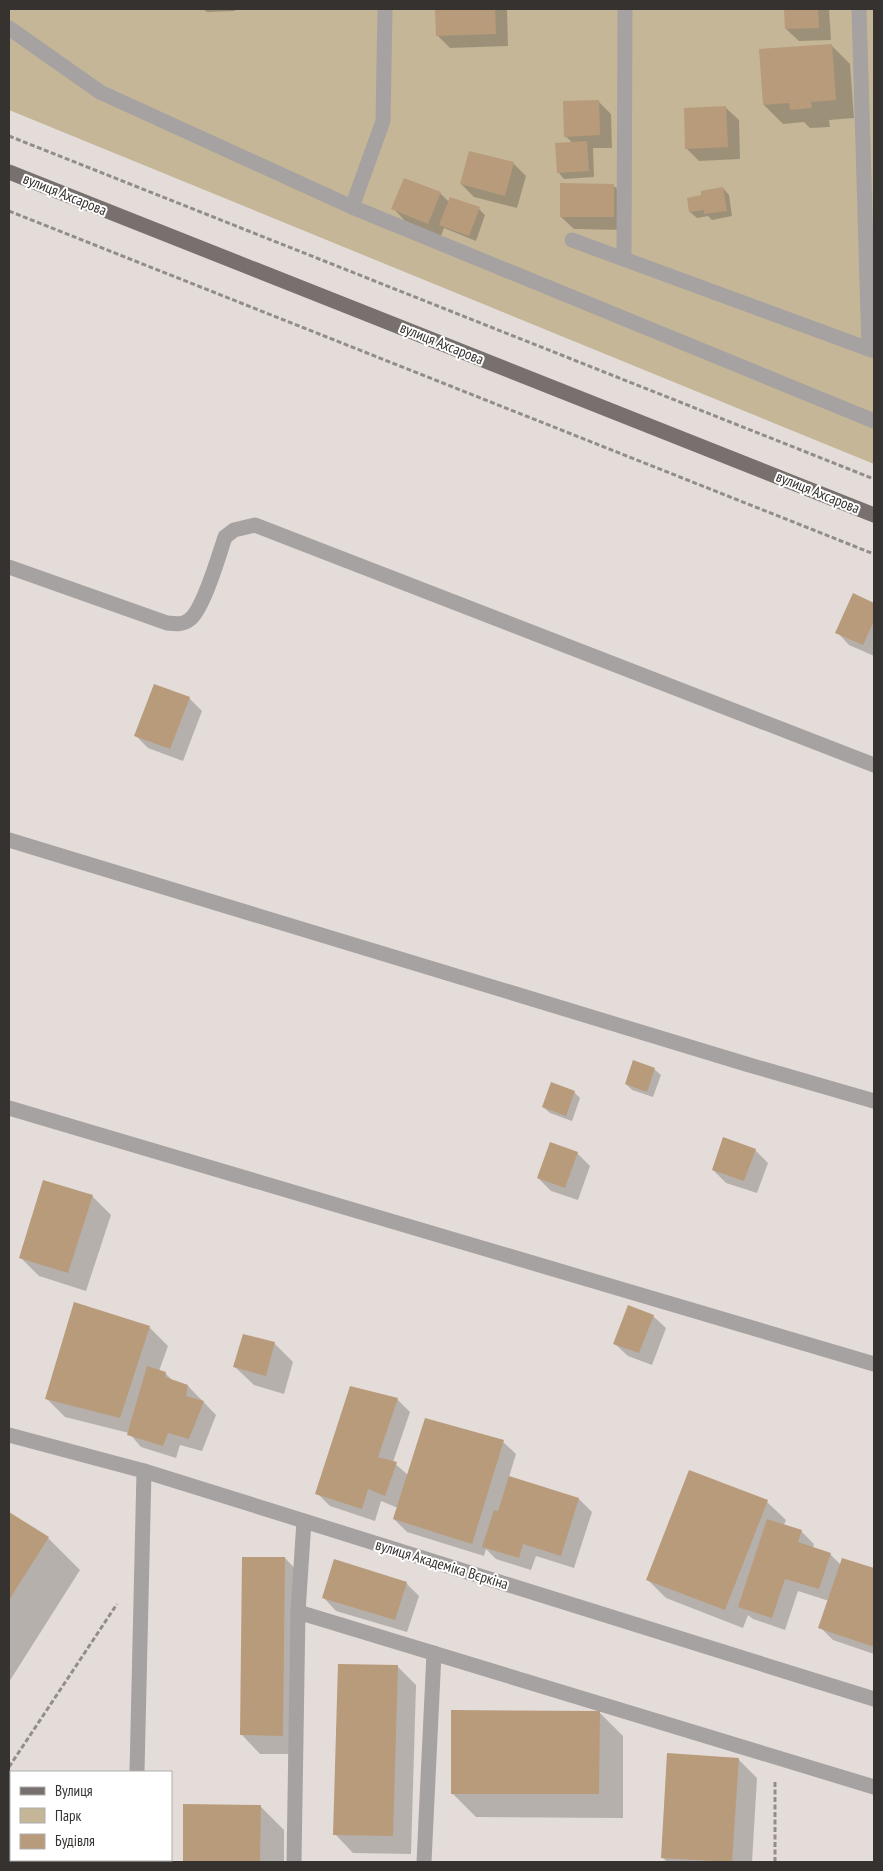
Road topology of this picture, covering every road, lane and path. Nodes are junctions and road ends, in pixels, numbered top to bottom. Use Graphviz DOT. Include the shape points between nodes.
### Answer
graph roads {
  1 [pos="385,9"];
  2 [pos="625,9"];
  3 [pos="859,9"];
  4 [pos="9,28"];
  5 [pos="9,136"];
  6 [pos="9,172"];
  7 [pos="352,207"];
  8 [pos="9,211"];
  9 [pos="572,240"];
  10 [pos="624,259"];
  11 [pos="872,350"];
  12 [pos="874,421"];
  13 [pos="874,478"];
  14 [pos="874,515"];
  15 [pos="874,554"];
  16 [pos="9,567"];
  17 [pos="874,765"];
  18 [pos="9,840"];
  19 [pos="874,1101"];
  20 [pos="9,1108"];
  21 [pos="874,1364"];
  22 [pos="9,1435"];
  23 [pos="144,1471"];
  24 [pos="304,1521"];
  25 [pos="118,1602"];
  26 [pos="298,1612"];
  27 [pos="434,1654"];
  28 [pos="874,1698"];
  29 [pos="776,1758"];
  30 [pos="9,1767"];
  31 [pos="137,1771"];
  32 [pos="874,1787"];
  33 [pos="294,1862"];
  34 [pos="424,1862"];
  35 [pos="775,1862"];
  1 -- 7 [label="street" via="383,121"];
  2 -- 10 [label="street"];
  3 -- 11 [label="street"];
  4 -- 7 [label="street" via="100,92"];
  5 -- 13 [label="path"];
  6 -- 14 [label="main road, вулиця Ахсарова"];
  7 -- 12 [label="street"];
  8 -- 15 [label="path"];
  9 -- 10 [label="street"];
  10 -- 11 [label="street"];
  16 -- 17 [label="street" via="167,622 182,624 195,616 199,609 225,537 234,530 255,525"];
  18 -- 19 [label="street"];
  20 -- 21 [label="street"];
  22 -- 23 [label="street, вулиця Академіка Вєркіна"];
  23 -- 24 [label="street, вулиця Академіка Вєркіна"];
  23 -- 31 [label="street"];
  24 -- 26 [label="street"];
  24 -- 28 [label="street, вулиця Академіка Вєркіна"];
  25 -- 30 [label="path"];
  26 -- 27 [label="street"];
  26 -- 33 [label="street"];
  27 -- 29 [label="street"];
  27 -- 34 [label="street"];
  29 -- 32 [label="street"];
  29 -- 35 [label="path"];
}
